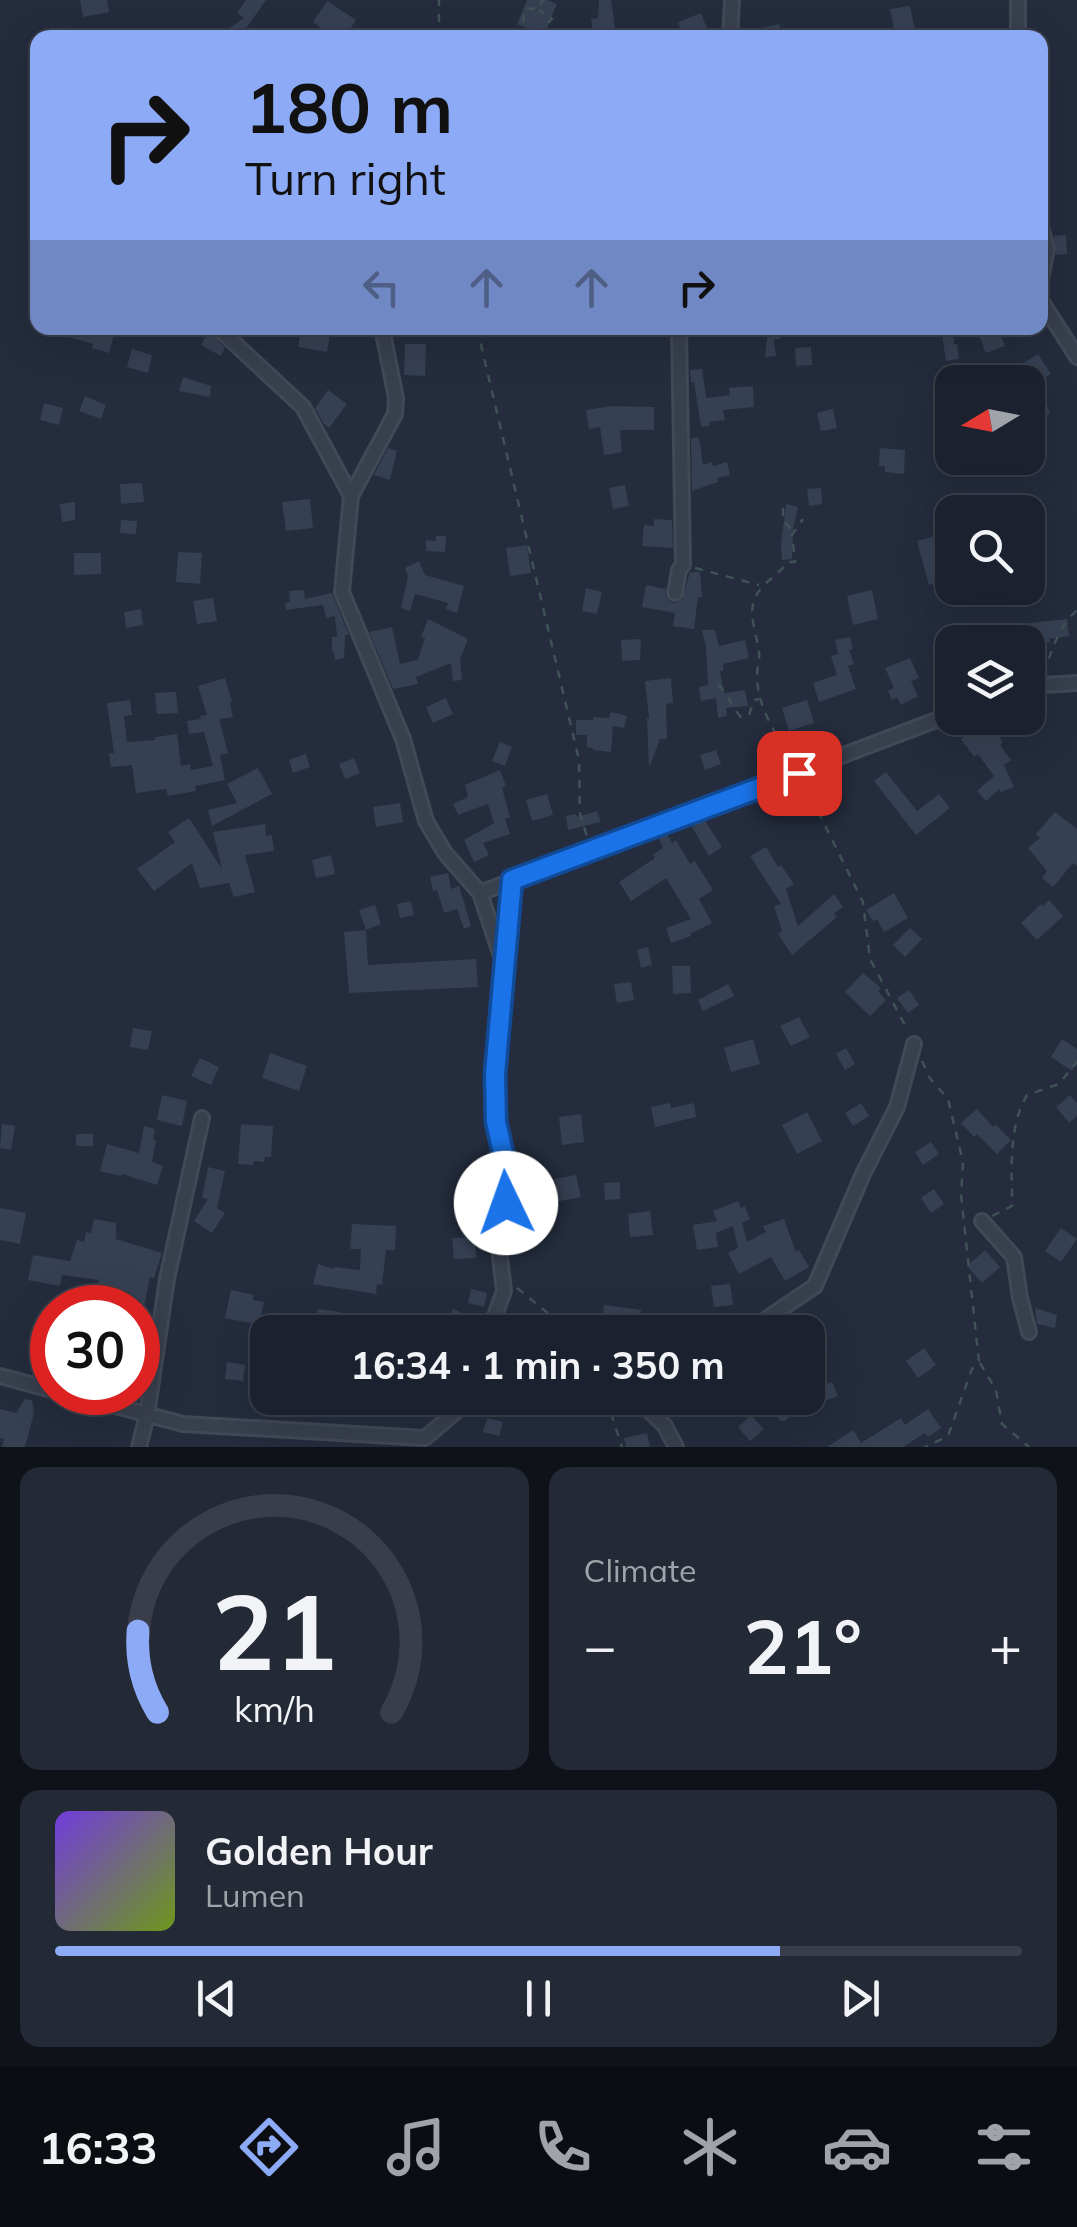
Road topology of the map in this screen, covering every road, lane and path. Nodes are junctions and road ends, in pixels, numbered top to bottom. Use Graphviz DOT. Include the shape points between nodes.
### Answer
graph roads {
  1 [pos="439,0"];
  2 [pos="543,0"];
  3 [pos="732,0"];
  4 [pos="1018,0"];
  5 [pos="538,9"];
  6 [pos="439,30"];
  7 [pos="523,30"];
  8 [pos="540,30"];
  9 [pos="730,30"];
  10 [pos="1018,30"];
  11 [pos="1048,312"];
  12 [pos="226,335"];
  13 [pos="383,335"];
  14 [pos="479,335"];
  15 [pos="680,335"];
  16 [pos="1077,357"];
  17 [pos="351,496"];
  18 [pos="783,508"];
  19 [pos="803,519"];
  20 [pos="792,535"];
  21 [pos="684,565"];
  22 [pos="762,586"];
  23 [pos="675,593"];
  24 [pos="1077,610"];
  25 [pos="1045,672"];
  26 [pos="1077,683"];
  27 [pos="718,685"];
  28 [pos="1045,685"];
  29 [pos="760,698"];
  30 [pos="935,721"];
  31 [pos="799,773"];
  32 [pos="592,851"];
  33 [pos="512,880"];
  34 [pos="480,892"];
  35 [pos="506,968"];
  36 [pos="914,1044"];
  37 [pos="1077,1062"];
  38 [pos="202,1118"];
  39 [pos="982,1222"];
  40 [pos="500,1274"];
  41 [pos="495,1315"];
  42 [pos="550,1315"];
  43 [pos="772,1315"];
  44 [pos="160,1327"];
  45 [pos="1029,1332"];
  46 [pos="979,1362"];
  47 [pos="0,1376"];
  48 [pos="30,1384"];
  49 [pos="147,1415"];
  50 [pos="453,1415"];
  51 [pos="612,1415"];
  52 [pos="654,1415"];
  53 [pos="423,1443"];
  54 [pos="139,1447"];
  55 [pos="622,1447"];
  56 [pos="676,1447"];
  57 [pos="925,1447"];
  58 [pos="1029,1447"];
  1 -- 6 [label="path"];
  2 -- 5 [label="path"];
  3 -- 9 [label="street"];
  4 -- 10 [label="street"];
  5 -- 7 [label="path" via="525,8"];
  5 -- 8 [label="path" via="552,19"];
  11 -- 16 [label="street"];
  12 -- 17 [label="street" via="303,407"];
  13 -- 17 [label="street" via="395,414"];
  14 -- 32 [label="path" via="578,760 580,814"];
  15 -- 21 [label="street"];
  17 -- 34 [label="street" via="342,592 403,739 426,821"];
  18 -- 20 [label="path"];
  19 -- 20 [label="path"];
  20 -- 22 [label="path" via="795,562"];
  21 -- 22 [label="path"];
  21 -- 23 [label="street"];
  22 -- 29 [label="path" via="753,604"];
  24 -- 25 [label="path" via="1064,622"];
  26 -- 28 [label="street"];
  27 -- 29 [label="path" via="741,717"];
  29 -- 31 [label="path"];
  30 -- 31 [label="street"];
  31 -- 32 [label="street"];
  31 -- 36 [label="path" via="862,902 870,959"];
  32 -- 33 [label="street"];
  33 -- 34 [label="street"];
  33 -- 35 [label="street"];
  34 -- 35 [label="street"];
  35 -- 40 [label="street" via="495,1074 506,1166"];
  36 -- 43 [label="street" via="897,1107 815,1286"];
  36 -- 46 [label="path" via="948,1100 963,1162"];
  37 -- 39 [label="path" via="1058,1084 1026,1095 1012,1156 1012,1206"];
  38 -- 44 [label="street"];
  39 -- 45 [label="street" via="1014,1257"];
  40 -- 41 [label="street" via="504,1291"];
  40 -- 42 [label="path"];
  46 -- 57 [label="path" via="948,1436"];
  46 -- 58 [label="path" via="996,1390 1002,1424"];
  47 -- 48 [label="street"];
  49 -- 53 [label="street" via="183,1424"];
  49 -- 54 [label="street"];
  50 -- 53 [label="street"];
  51 -- 55 [label="path"];
  52 -- 56 [label="street"];
}
